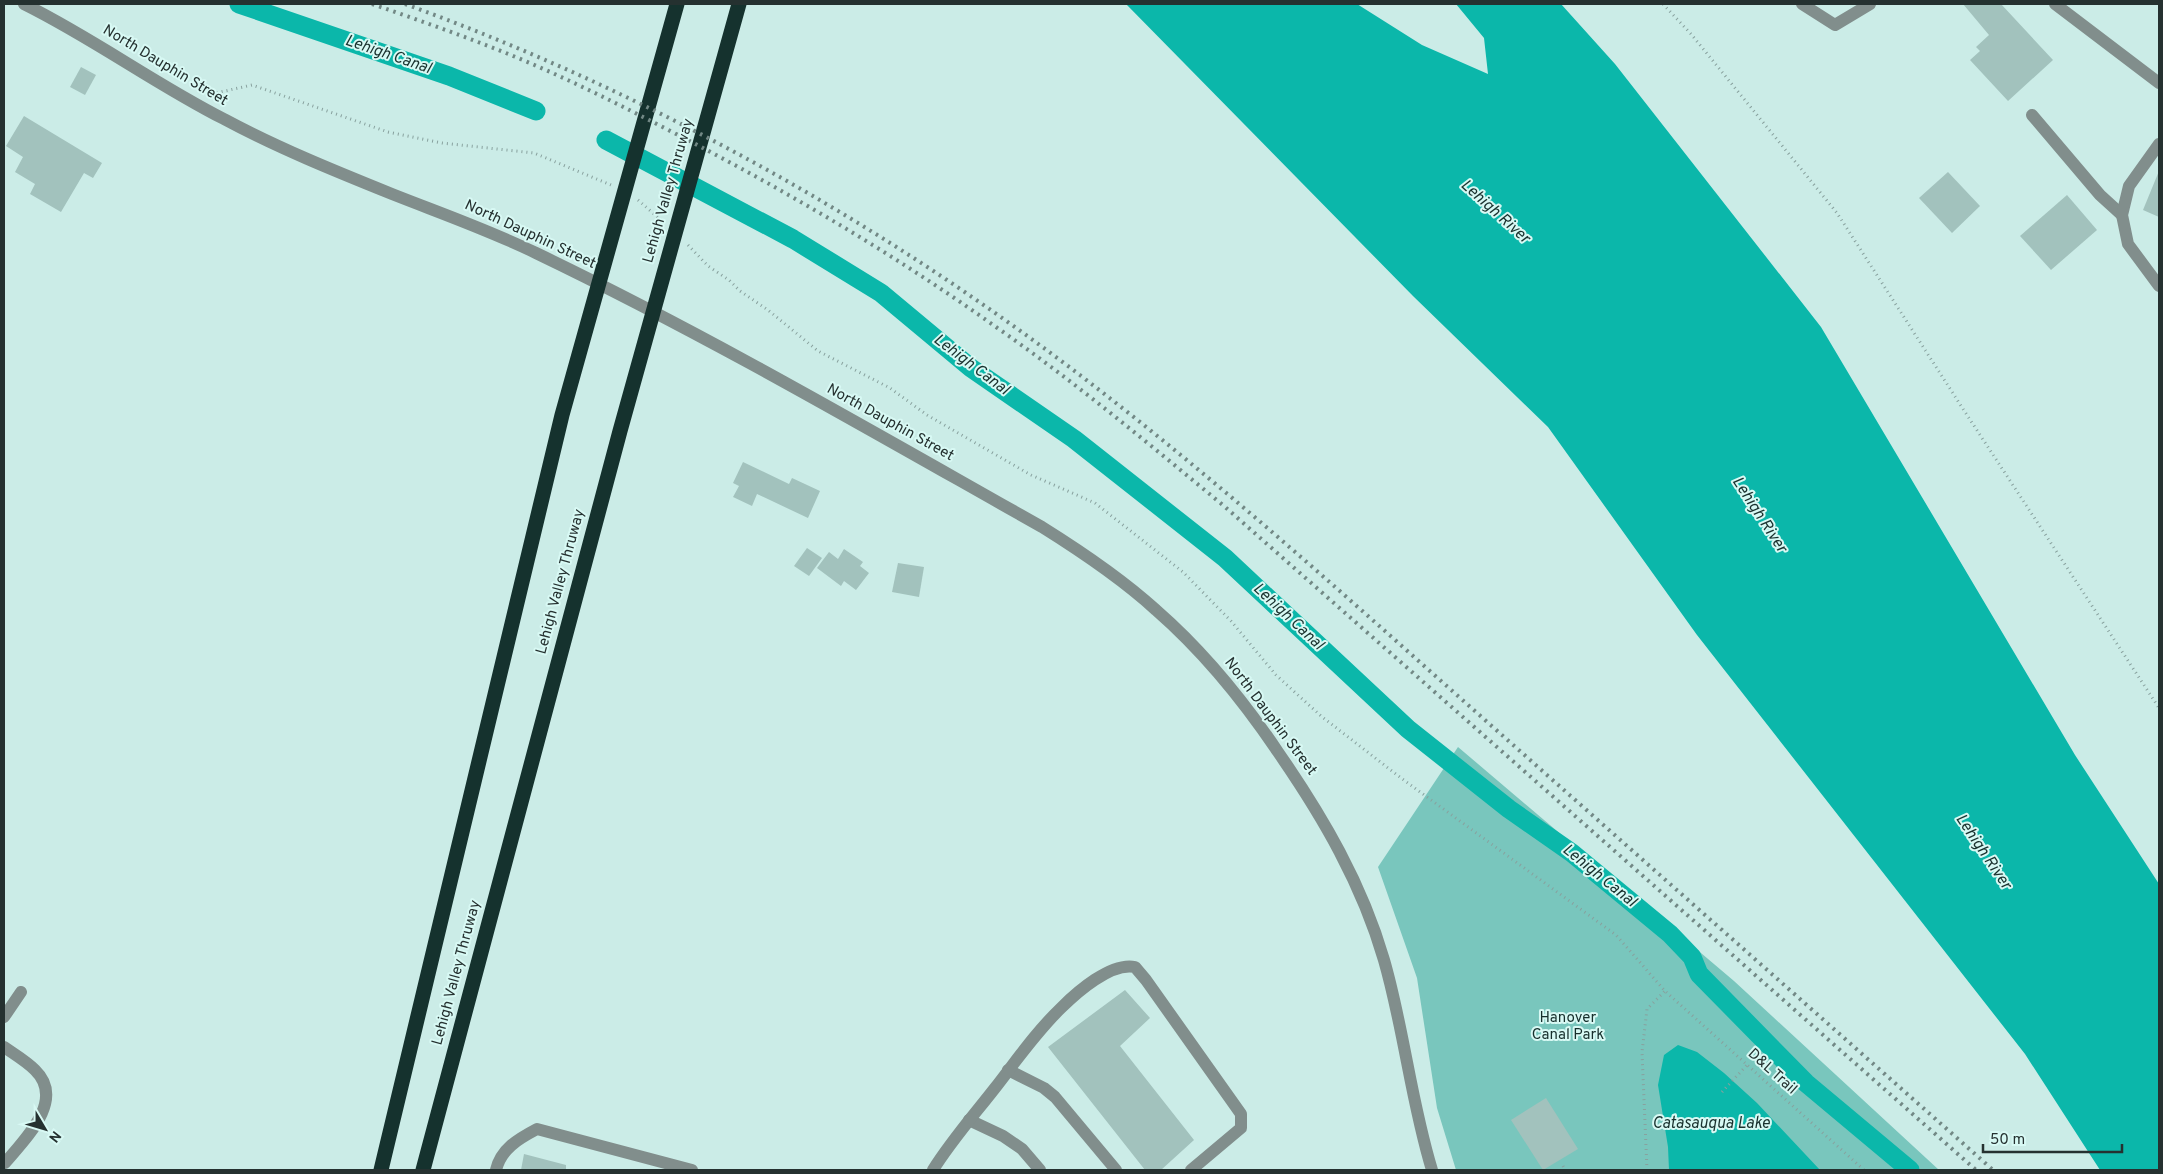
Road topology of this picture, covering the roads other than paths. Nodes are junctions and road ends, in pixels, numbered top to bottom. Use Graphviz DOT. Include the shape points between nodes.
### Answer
graph roads {
  1 [pos="24,4"];
  2 [pos="678,4"];
  3 [pos="739,4"];
  4 [pos="1802,4"];
  5 [pos="1870,4"];
  6 [pos="2055,4"];
  7 [pos="2159,83"];
  8 [pos="2032,115"];
  9 [pos="2159,144"];
  10 [pos="2122,215"];
  11 [pos="2159,286"];
  12 [pos="21,992"];
  13 [pos="4,1017"];
  14 [pos="4,1047"];
  15 [pos="1008,1070"];
  16 [pos="969,1120"];
  17 [pos="8,1165"];
  18 [pos="381,1170"];
  19 [pos="423,1170"];
  20 [pos="496,1170"];
  21 [pos="692,1170"];
  22 [pos="933,1170"];
  23 [pos="1040,1170"];
  24 [pos="1116,1170"];
  25 [pos="1191,1170"];
  26 [pos="1432,1170"];
  1 -- 26 [label="street, North Dauphin Street" via="95,42 225,120 318,164 536,252 699,334 1042,527 1121,580 1191,643 1226,682 1309,797 1338,847 1368,913 1384,960"];
  2 -- 18 [label="highway, Lehigh Valley Thruway" via="562,415"];
  3 -- 19 [label="highway, Lehigh Valley Thruway" via="620,430"];
  4 -- 5 [label="street" via="1835,25"];
  6 -- 7 [label="street"];
  8 -- 10 [label="street" via="2100,195"];
  9 -- 10 [label="street" via="2129,186"];
  10 -- 11 [label="street" via="2128,244"];
  12 -- 13 [label="street"];
  14 -- 17 [label="street" via="38,1072 47,1097 38,1120"];
  15 -- 16 [label="street"];
  15 -- 24 [label="street" via="1055,1097"];
  15 -- 25 [label="street" via="1061,1008 1091,983 1126,965 1135,967 1241,1114 1241,1128"];
  16 -- 22 [label="street"];
  16 -- 23 [label="street" via="1022,1149"];
  20 -- 21 [label="street" via="499,1157 520,1138 537,1129"];
}
